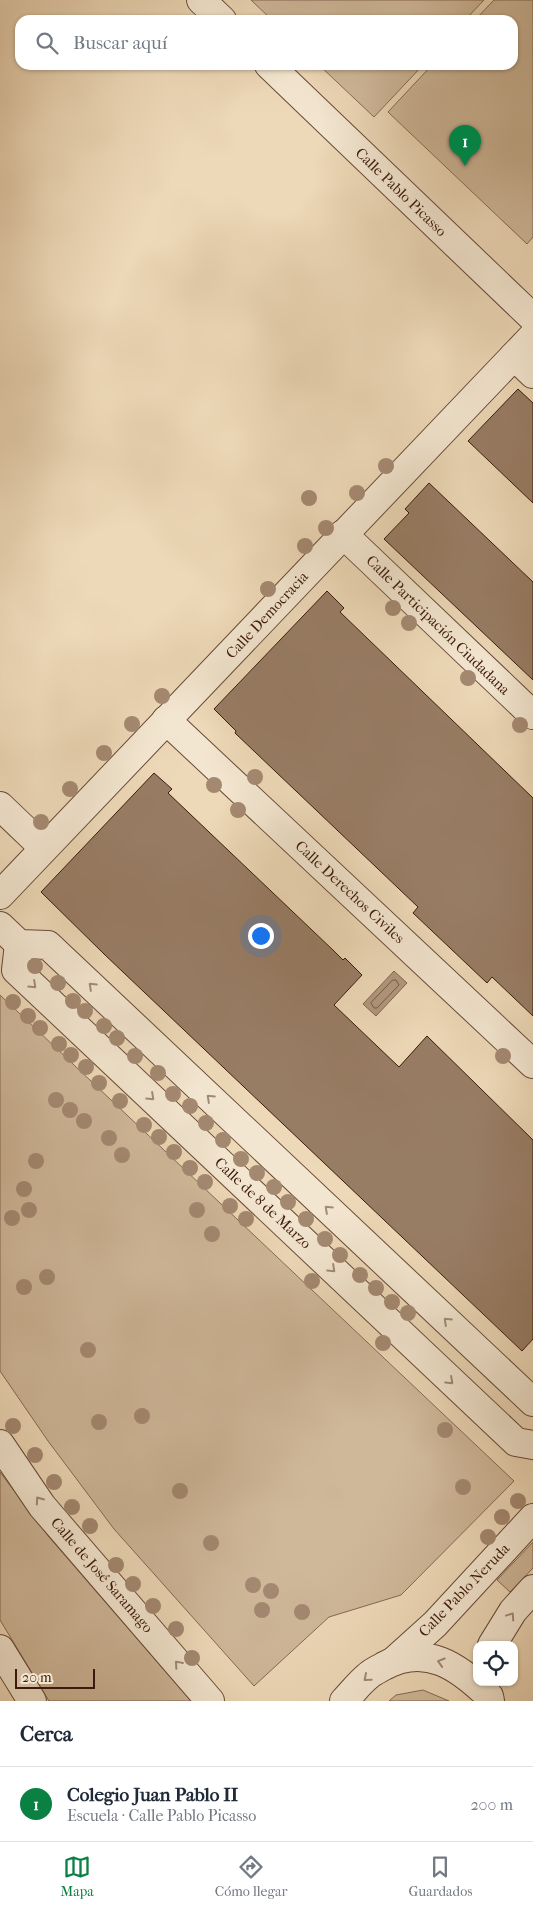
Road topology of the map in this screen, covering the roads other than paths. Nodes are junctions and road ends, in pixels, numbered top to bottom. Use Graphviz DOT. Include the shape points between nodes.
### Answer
graph roads {
  1 [pos="201,0"];
  2 [pos="217,15"];
  3 [pos="274,70"];
  4 [pos="533,318"];
  5 [pos="533,336"];
  6 [pos="524,365"];
  7 [pos="343,534"];
  8 [pos="533,715"];
  9 [pos="166,720"];
  10 [pos="0,806"];
  11 [pos="44,848"];
  12 [pos="0,895"];
  13 [pos="9,935"];
  14 [pos="533,1064"];
  15 [pos="533,1402"];
  16 [pos="0,1444"];
  17 [pos="533,1445"];
  18 [pos="533,1518"];
  19 [pos="533,1589"];
  20 [pos="494,1641"];
  21 [pos="0,1649"];
  22 [pos="394,1661"];
  23 [pos="484,1691"];
  24 [pos="32,1701"];
  25 [pos="210,1701"];
  26 [pos="344,1701"];
  1 -- 2 [label="street"];
  3 -- 4 [label="street, Calle Pablo Picasso"];
  5 -- 6 [label="street, Calle Democracia"];
  6 -- 7 [label="street, Calle Democracia"];
  7 -- 8 [label="street, Calle Participación Ciudadana"];
  7 -- 9 [label="street, Calle Democracia"];
  9 -- 11 [label="street, Calle Democracia"];
  9 -- 14 [label="street, Calle Derechos Civiles"];
  10 -- 11 [label="street"];
  11 -- 12 [label="street, Calle Democracia"];
  15 -- 13 [label="street, Calle de 8 de Marzo, one-way" via="48,944"];
  13 -- 17 [label="street, Calle de 8 de Marzo, one-way" via="16,970 516,1442"];
  25 -- 16 [label="street, Calle de José Saramago, one-way" via="42,1506"];
  18 -- 22 [label="street, Calle Pablo Neruda" via="435,1624"];
  20 -- 19 [label="street, one-way" via="513,1611"];
  21 -- 24 [label="street"];
  23 -- 22 [label="street, one-way" via="448,1664 419,1656"];
  22 -- 26 [label="street, one-way" via="368,1675"];
}
